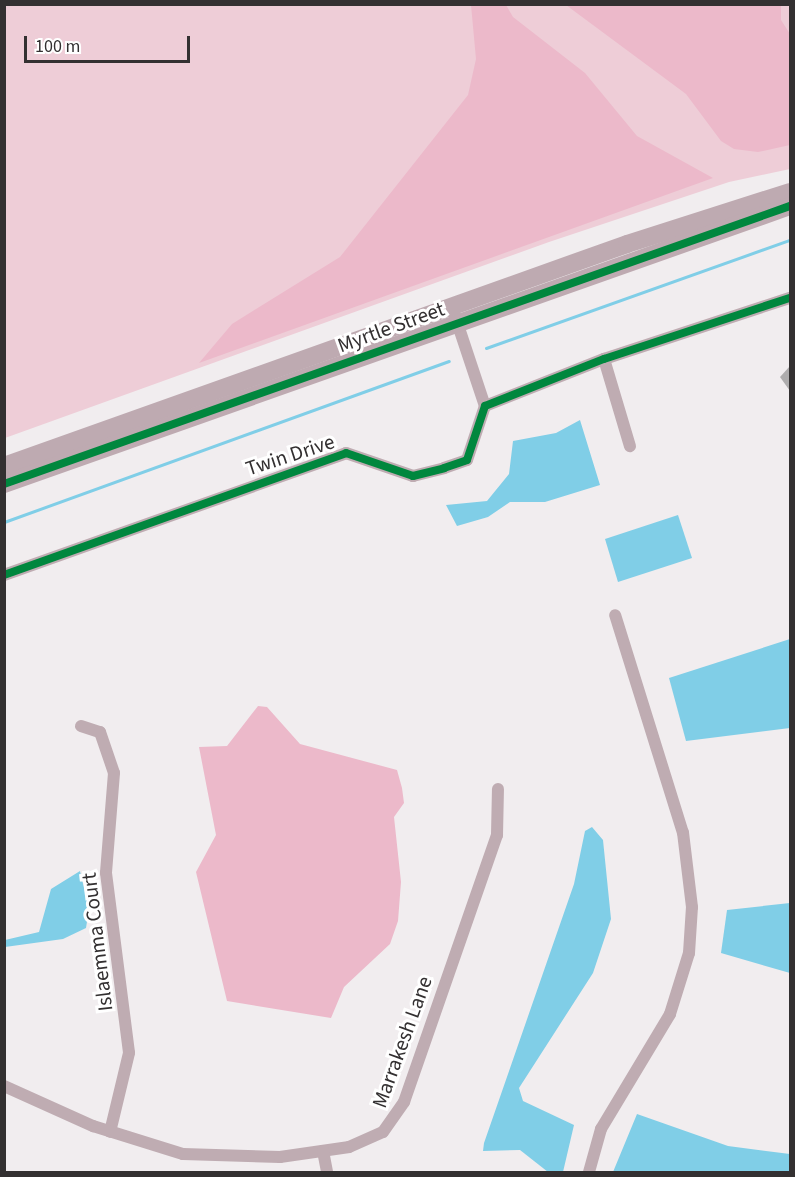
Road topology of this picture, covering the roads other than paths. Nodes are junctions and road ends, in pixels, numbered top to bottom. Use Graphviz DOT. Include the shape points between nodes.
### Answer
graph roads {
  1 [pos="790,192"];
  2 [pos="790,206"];
  3 [pos="790,298"];
  4 [pos="455,314"];
  5 [pos="604,359"];
  6 [pos="485,406"];
  7 [pos="630,446"];
  8 [pos="4,466"];
  9 [pos="4,484"];
  10 [pos="4,575"];
  11 [pos="615,615"];
  12 [pos="81,726"];
  13 [pos="498,789"];
  14 [pos="4,1086"];
  15 [pos="110,1132"];
  16 [pos="323,1151"];
  17 [pos="327,1173"];
  18 [pos="589,1173"];
  1 -- 4 [label="street, Myrtle Street"];
  2 -- 4 [label="street, Myrtle Street"];
  3 -- 5 [label="street"];
  4 -- 6 [label="street"];
  4 -- 8 [label="street, Myrtle Street"];
  4 -- 9 [label="street, Myrtle Street"];
  5 -- 6 [label="street"];
  5 -- 7 [label="street"];
  6 -- 10 [label="street, Twin Drive" via="467,460 413,476 346,453"];
  11 -- 18 [label="street" via="682,833 692,907 689,953 670,1014 601,1129"];
  12 -- 15 [label="street, Islaemma Court" via="100,732 114,773 106,873 129,1053"];
  13 -- 16 [label="street, Marrakesh Lane" via="497,835 399,1111 383,1132 366,1142"];
  14 -- 15 [label="street, Marrakesh Lane"];
  15 -- 16 [label="street, Marrakesh Lane" via="183,1154 226,1159"];
  16 -- 17 [label="street"];
}
